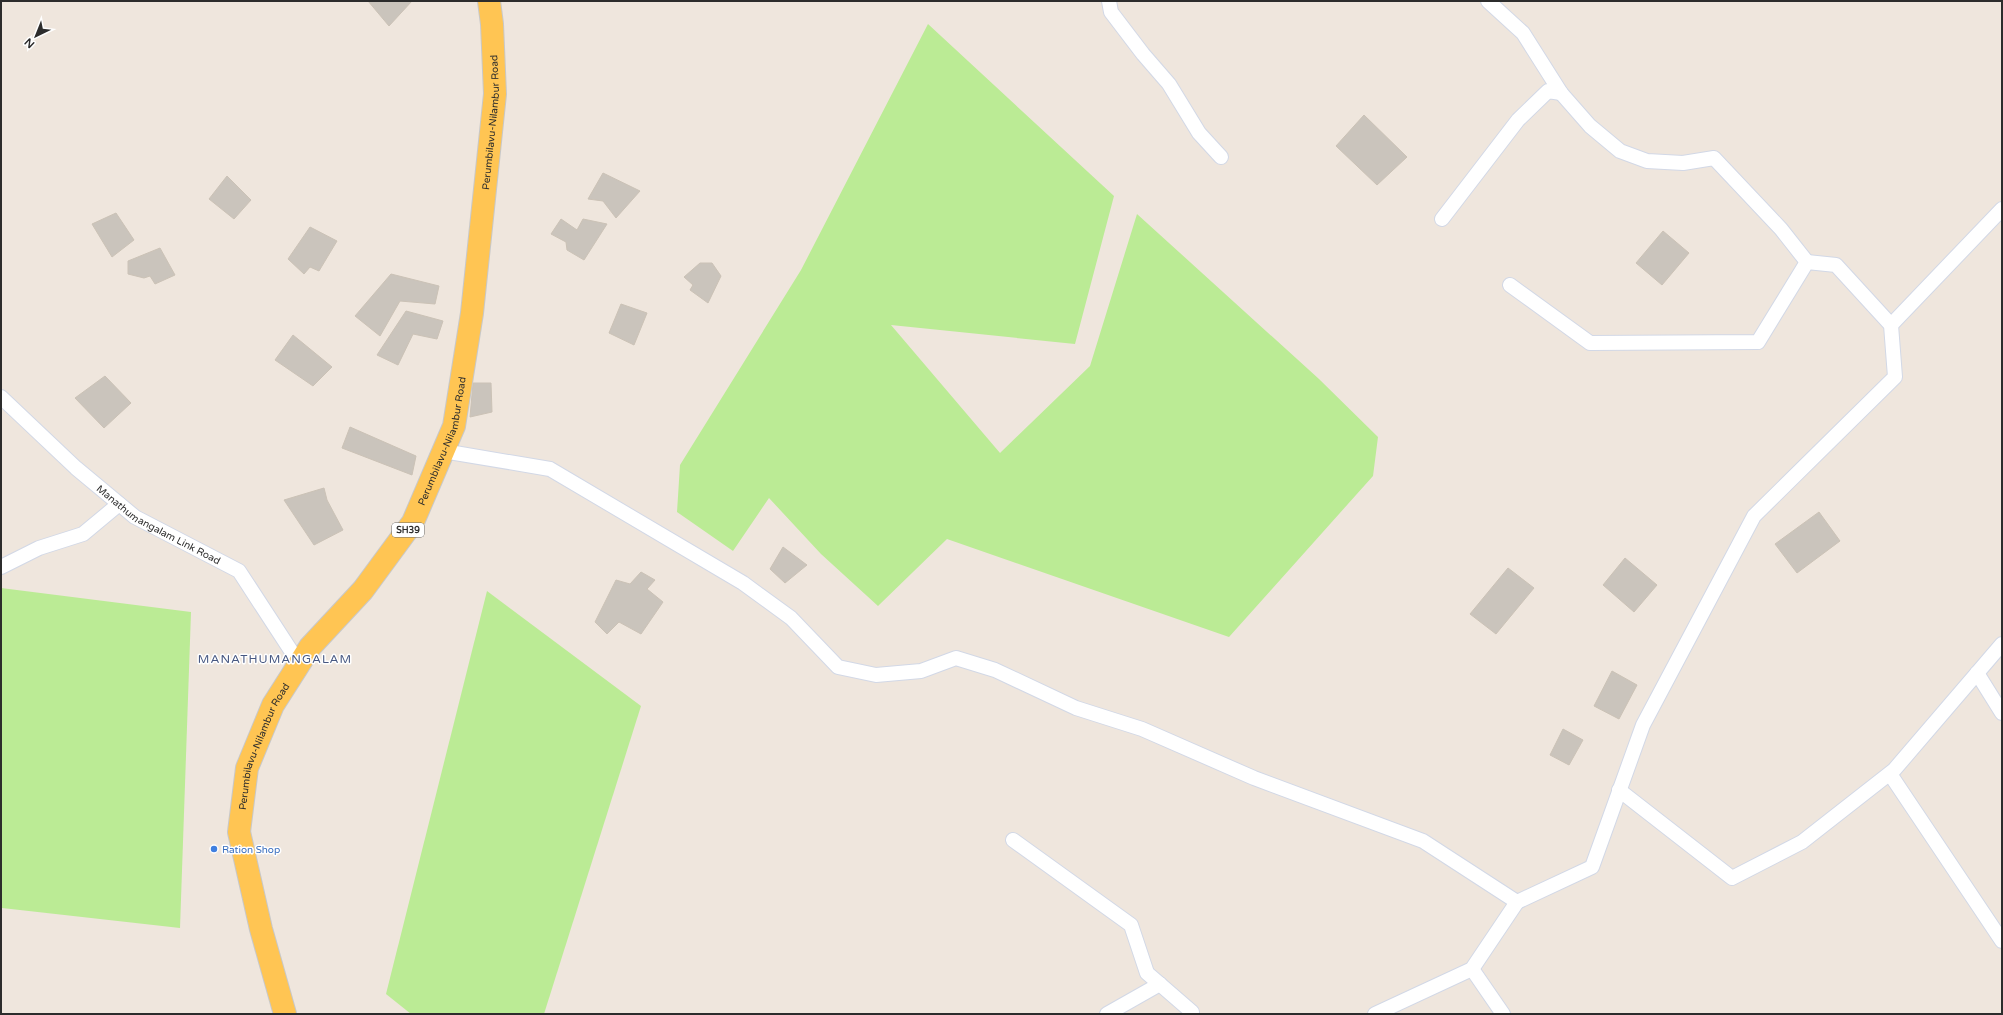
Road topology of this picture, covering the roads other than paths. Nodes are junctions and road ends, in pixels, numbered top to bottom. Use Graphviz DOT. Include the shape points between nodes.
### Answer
graph roads {
  1 [pos="488,1"];
  2 [pos="1109,1"];
  3 [pos="1488,1"];
  4 [pos="1561,93"];
  5 [pos="1220,157"];
  6 [pos="2002,209"];
  7 [pos="1442,219"];
  8 [pos="1807,262"];
  9 [pos="1510,285"];
  10 [pos="1891,325"];
  11 [pos="1,397"];
  12 [pos="443,451"];
  13 [pos="119,504"];
  14 [pos="1,567"];
  15 [pos="2002,644"];
  16 [pos="299,663"];
  17 [pos="1977,673"];
  18 [pos="2002,713"];
  19 [pos="1890,774"];
  20 [pos="1619,790"];
  21 [pos="1013,840"];
  22 [pos="1517,902"];
  23 [pos="2002,941"];
  24 [pos="1472,969"];
  25 [pos="1160,984"];
  26 [pos="1193,1013"];
  27 [pos="285,1014"];
  28 [pos="1107,1014"];
  29 [pos="1375,1014"];
  30 [pos="1503,1014"];
  1 -- 12 [label="main road, Perumbilavu-Nilambur Road / SH39" via="492,24 495,94 472,313 454,426"];
  2 -- 5 [label="street" via="1111,12 1169,84 1199,132"];
  3 -- 4 [label="street" via="1523,33"];
  4 -- 7 [label="street" via="1548,91 1518,120"];
  4 -- 8 [label="street" via="1590,126 1620,151 1648,161 1683,163 1714,158 1776,224"];
  6 -- 10 [label="street"];
  8 -- 9 [label="street" via="1758,342 1590,343"];
  8 -- 10 [label="street" via="1836,265"];
  10 -- 20 [label="street" via="1895,377 1754,516 1643,725"];
  11 -- 13 [label="street, Manathumangalam Link Road" via="76,468"];
  12 -- 16 [label="main road, Perumbilavu-Nilambur Road / SH39" via="413,522 363,590 310,647"];
  12 -- 22 [label="street" via="550,469 743,583 791,618 838,668 876,675 921,671 956,658 995,670 1076,708 1142,729 1254,778 1423,841"];
  13 -- 14 [label="street" via="83,534 39,548"];
  13 -- 16 [label="street, Manathumangalam Link Road" via="135,517 239,571"];
  15 -- 17 [label="street"];
  16 -- 27 [label="main road, Perumbilavu-Nilambur Road / SH39" via="273,705 247,768 239,832"];
  17 -- 18 [label="street"];
  17 -- 19 [label="street"];
  19 -- 20 [label="street" via="1802,842 1732,878"];
  19 -- 23 [label="street"];
  20 -- 22 [label="street" via="1592,867"];
  21 -- 25 [label="street" via="1131,925 1147,973"];
  22 -- 24 [label="street"];
  24 -- 29 [label="street"];
  24 -- 30 [label="street"];
  25 -- 26 [label="street"];
  25 -- 28 [label="street"];
}
